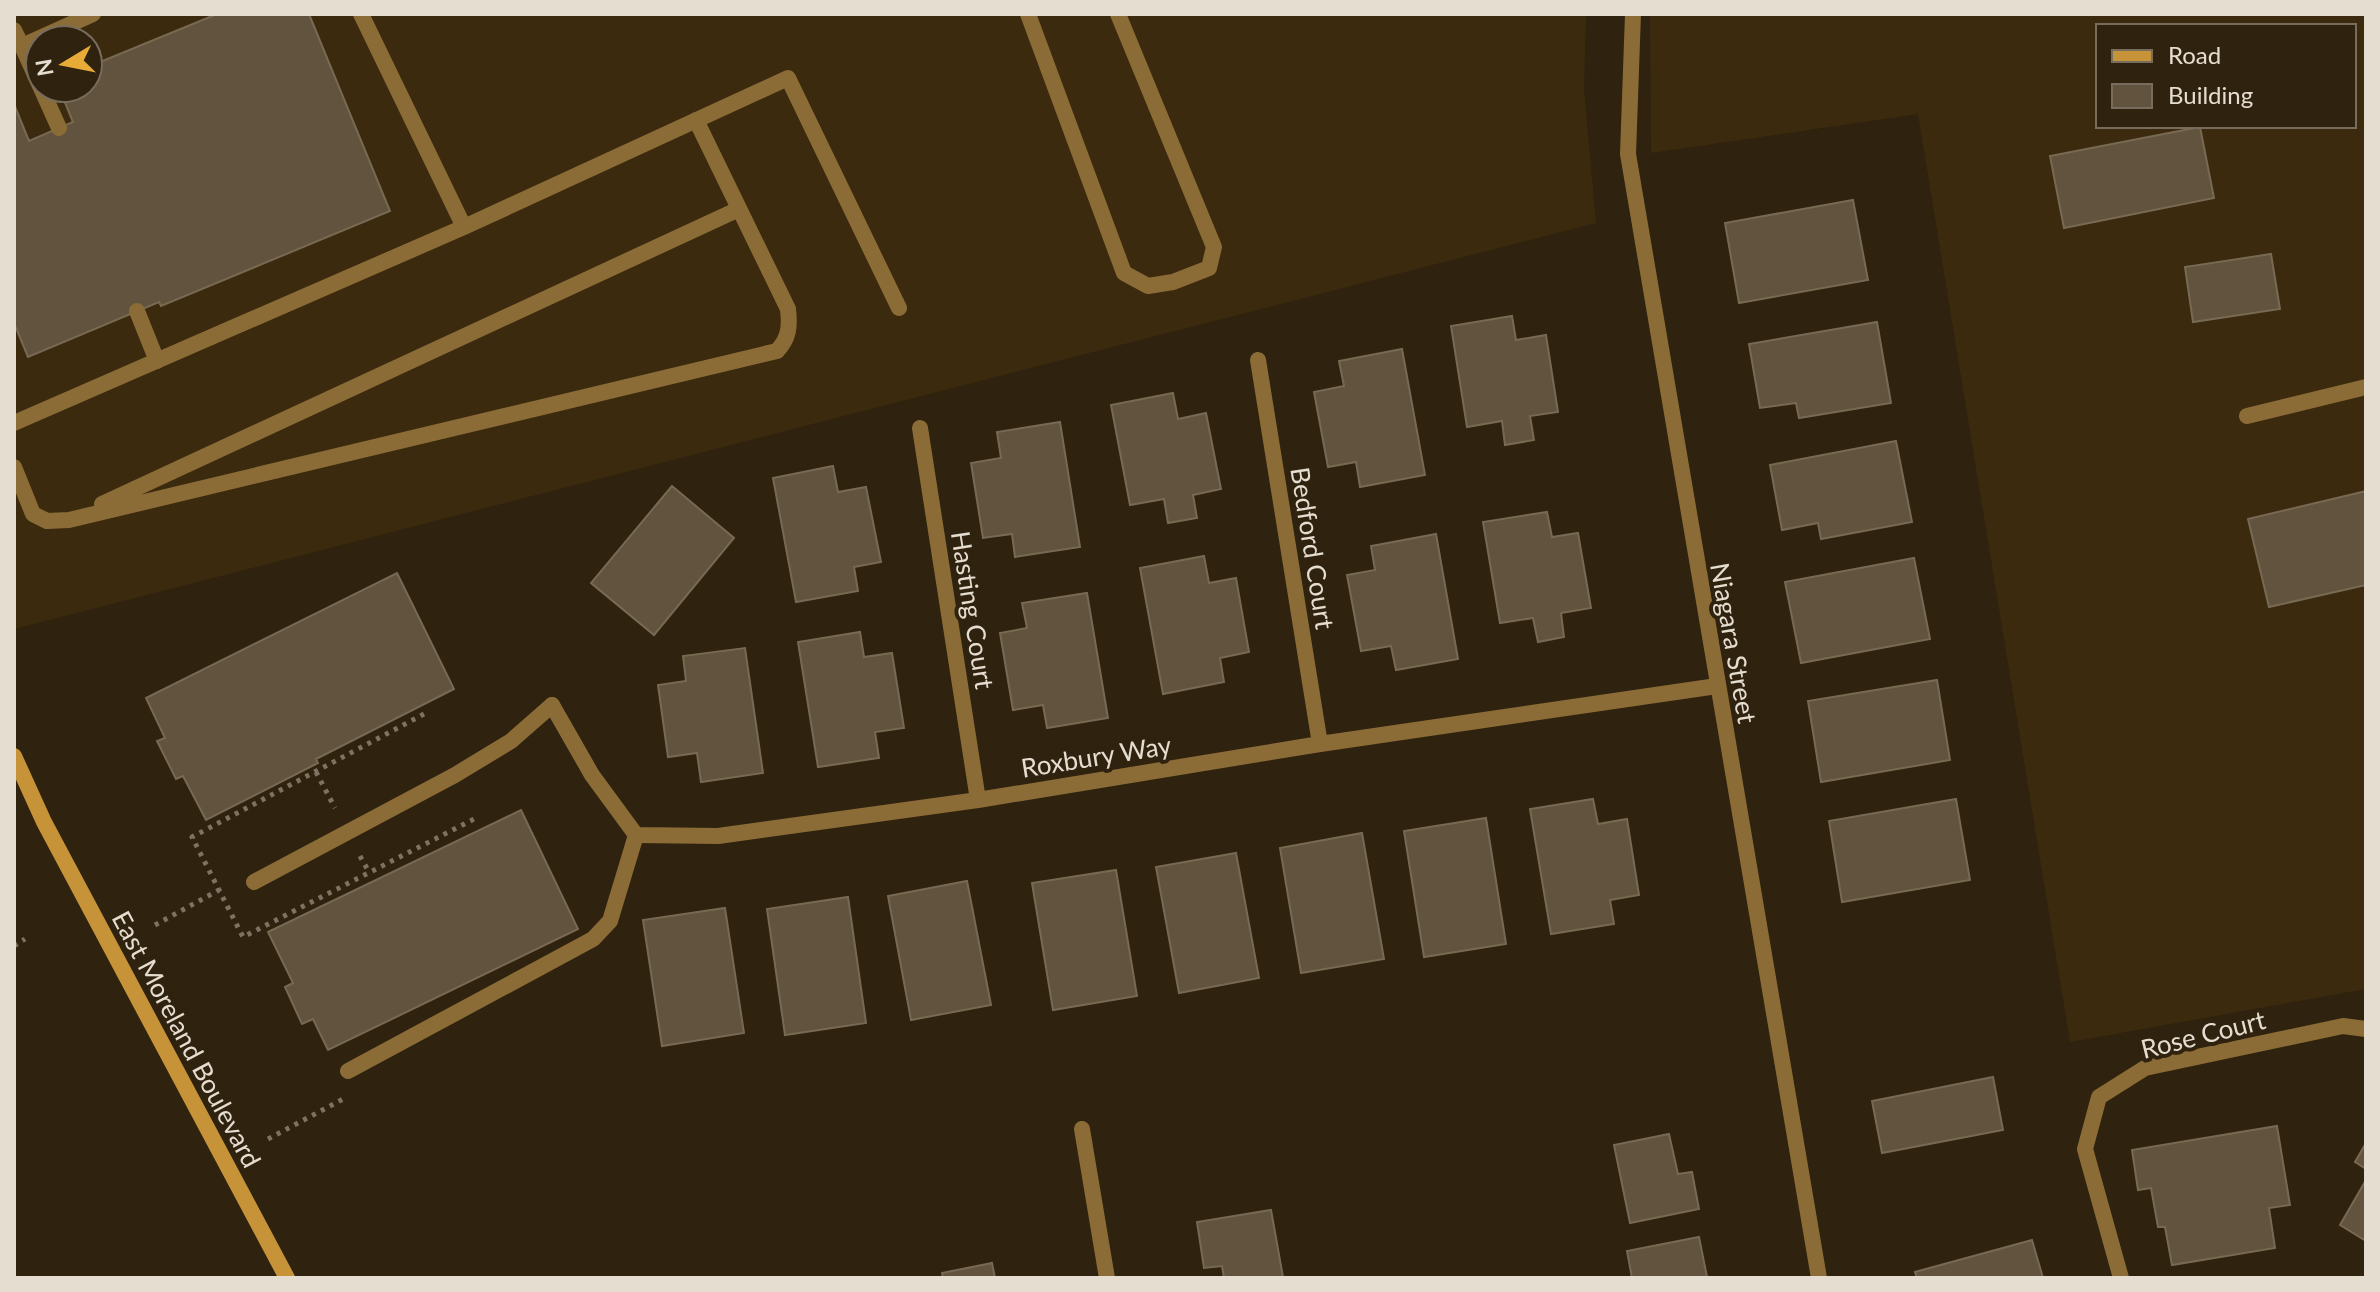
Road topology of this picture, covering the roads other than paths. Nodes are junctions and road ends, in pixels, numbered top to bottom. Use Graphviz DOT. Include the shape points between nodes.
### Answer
graph roads {
  1 [pos="93,14"];
  2 [pos="361,14"];
  3 [pos="1028,14"];
  4 [pos="1118,14"];
  5 [pos="1633,14"];
  6 [pos="14,30"];
  7 [pos="22,46"];
  8 [pos="24,50"];
  9 [pos="48,104"];
  10 [pos="696,120"];
  11 [pos="59,128"];
  12 [pos="739,209"];
  13 [pos="464,227"];
  14 [pos="899,308"];
  15 [pos="137,311"];
  16 [pos="1258,360"];
  17 [pos="157,361"];
  18 [pos="2366,387"];
  19 [pos="2247,416"];
  20 [pos="14,423"];
  21 [pos="920,428"];
  22 [pos="14,467"];
  23 [pos="69,520"];
  24 [pos="1717,686"];
  25 [pos="1320,744"];
  26 [pos="14,756"];
  27 [pos="14,782"];
  28 [pos="978,800"];
  29 [pos="44,822"];
  30 [pos="636,835"];
  31 [pos="254,882"];
  32 [pos="2366,1029"];
  33 [pos="348,1071"];
  34 [pos="1082,1129"];
  35 [pos="287,1278"];
  36 [pos="1107,1278"];
  37 [pos="1819,1278"];
  38 [pos="2121,1278"];
  1 -- 7 [label="street"];
  2 -- 13 [label="street"];
  3 -- 4 [label="street" via="1124,273 1148,286 1209,268 1214,247"];
  5 -- 24 [label="street, Niagara Street" via="1628,154"];
  6 -- 7 [label="street"];
  7 -- 8 [label="street"];
  9 -- 11 [label="street"];
  10 -- 12 [label="street"];
  10 -- 13 [label="street"];
  10 -- 14 [label="street" via="788,78"];
  12 -- 23 [label="street"];
  12 -- 23 [label="street" via="788,309 790,326 777,351"];
  13 -- 17 [label="street"];
  15 -- 17 [label="street"];
  16 -- 25 [label="street, Bedford Court"];
  17 -- 20 [label="street"];
  18 -- 19 [label="street"];
  21 -- 28 [label="street, Hasting Court"];
  22 -- 23 [label="street" via="33,514 47,521"];
  24 -- 25 [label="street, Roxbury Way"];
  24 -- 37 [label="street, Niagara Street"];
  25 -- 28 [label="street, Roxbury Way"];
  26 -- 29 [label="main road, East Moreland Boulevard"];
  27 -- 29 [label="main road, East Moreland Boulevard"];
  28 -- 30 [label="street, Roxbury Way" via="718,836"];
  29 -- 35 [label="main road, East Moreland Boulevard"];
  30 -- 31 [label="street" via="592,775 552,705 511,741 455,775"];
  30 -- 33 [label="street" via="610,921 593,939"];
  32 -- 38 [label="street, Rose Court" via="2343,1026 2145,1068 2099,1097 2085,1149"];
  34 -- 36 [label="street"];
}
